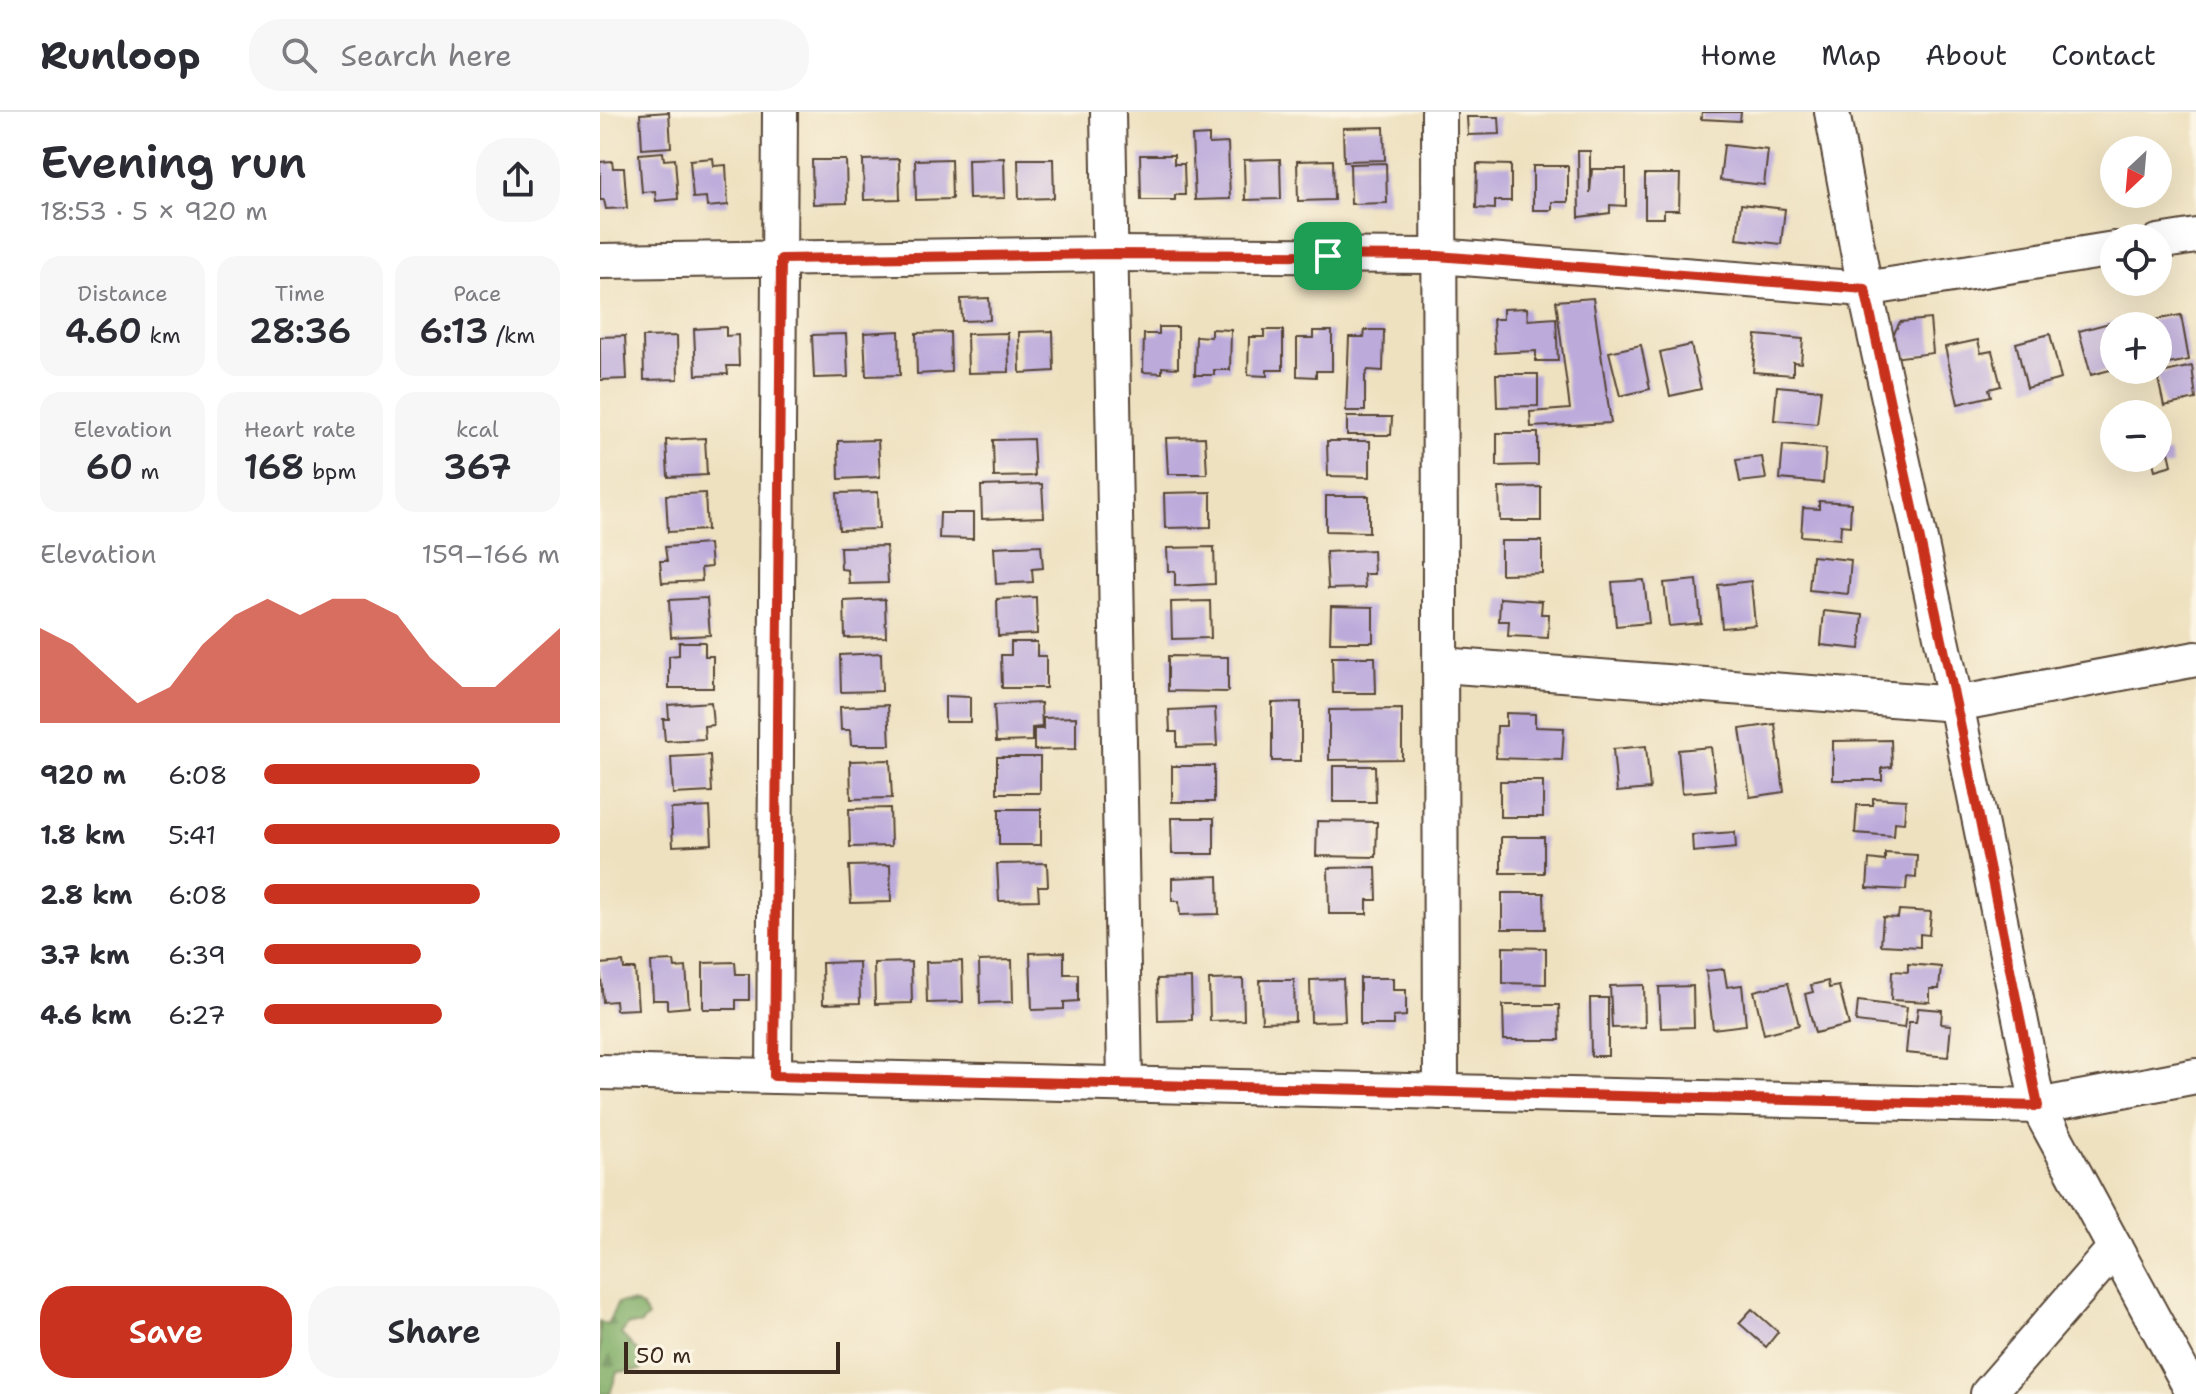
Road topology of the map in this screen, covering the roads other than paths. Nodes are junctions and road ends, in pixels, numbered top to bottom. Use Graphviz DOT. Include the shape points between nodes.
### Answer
graph roads {
  1 [pos="780,112"];
  2 [pos="1108,112"];
  3 [pos="1439,112"];
  4 [pos="1832,112"];
  5 [pos="2196,236"];
  6 [pos="2172,240"];
  7 [pos="2100,251"];
  8 [pos="1110,254"];
  9 [pos="1437,256"];
  10 [pos="781,259"];
  11 [pos="600,261"];
  12 [pos="1865,289"];
  13 [pos="2196,659"];
  14 [pos="1442,665"];
  15 [pos="1956,704"];
  16 [pos="600,1072"];
  17 [pos="774,1076"];
  18 [pos="2196,1076"];
  19 [pos="1125,1085"];
  20 [pos="1441,1092"];
  21 [pos="2038,1106"];
  22 [pos="2115,1248"];
  23 [pos="1988,1394"];
  24 [pos="2194,1394"];
  1 -- 10 [label="street"];
  2 -- 8 [label="street"];
  3 -- 9 [label="street"];
  4 -- 12 [label="street"];
  5 -- 6 [label="street"];
  7 -- 12 [label="street"];
  8 -- 9 [label="street"];
  8 -- 10 [label="street"];
  8 -- 19 [label="street"];
  9 -- 12 [label="street"];
  9 -- 14 [label="street"];
  10 -- 11 [label="street"];
  10 -- 17 [label="street"];
  12 -- 15 [label="street"];
  13 -- 15 [label="street"];
  14 -- 15 [label="street"];
  14 -- 20 [label="street"];
  15 -- 21 [label="street"];
  16 -- 17 [label="street"];
  17 -- 19 [label="street"];
  18 -- 21 [label="street"];
  19 -- 20 [label="street"];
  20 -- 21 [label="street"];
  21 -- 22 [label="street"];
  22 -- 23 [label="street"];
  22 -- 24 [label="street"];
}
